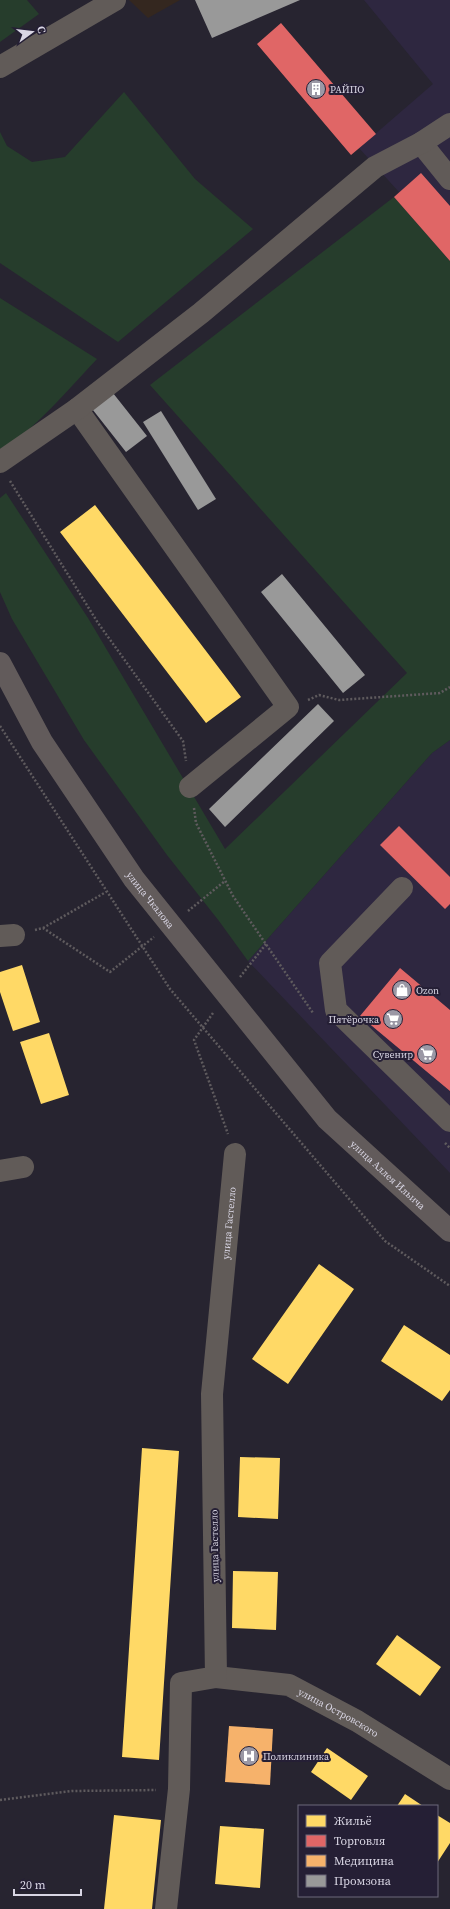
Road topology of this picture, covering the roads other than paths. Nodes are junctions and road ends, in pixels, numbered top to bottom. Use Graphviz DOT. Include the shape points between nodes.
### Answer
graph roads {
  1 [pos="115,0"];
  2 [pos="0,67"];
  3 [pos="450,124"];
  4 [pos="421,143"];
  5 [pos="450,179"];
  6 [pos="77,409"];
  7 [pos="5,471"];
  8 [pos="0,663"];
  9 [pos="190,787"];
  10 [pos="402,888"];
  11 [pos="327,1119"];
  12 [pos="450,1121"];
  13 [pos="235,1154"];
  14 [pos="23,1167"];
  15 [pos="0,1171"];
  16 [pos="450,1230"];
  17 [pos="216,1677"];
  18 [pos="450,1779"];
  19 [pos="166,1909"];
  1 -- 2 [label="street"];
  3 -- 4 [label="street"];
  4 -- 5 [label="street"];
  4 -- 6 [label="street" via="375,167 200,313"];
  6 -- 7 [label="street"];
  6 -- 9 [label="street" via="288,707"];
  8 -- 11 [label="main road, улица Чкалова" via="42,742 134,879"];
  10 -- 12 [label="street" via="330,963 336,1010"];
  11 -- 16 [label="main road, улица Аллея Ильича"];
  13 -- 17 [label="street, улица Гастелло" via="212,1394"];
  14 -- 15 [label="street"];
  17 -- 18 [label="street, улица Островского" via="289,1685 357,1721"];
  17 -- 19 [label="street" via="181,1684 179,1790"];
}
